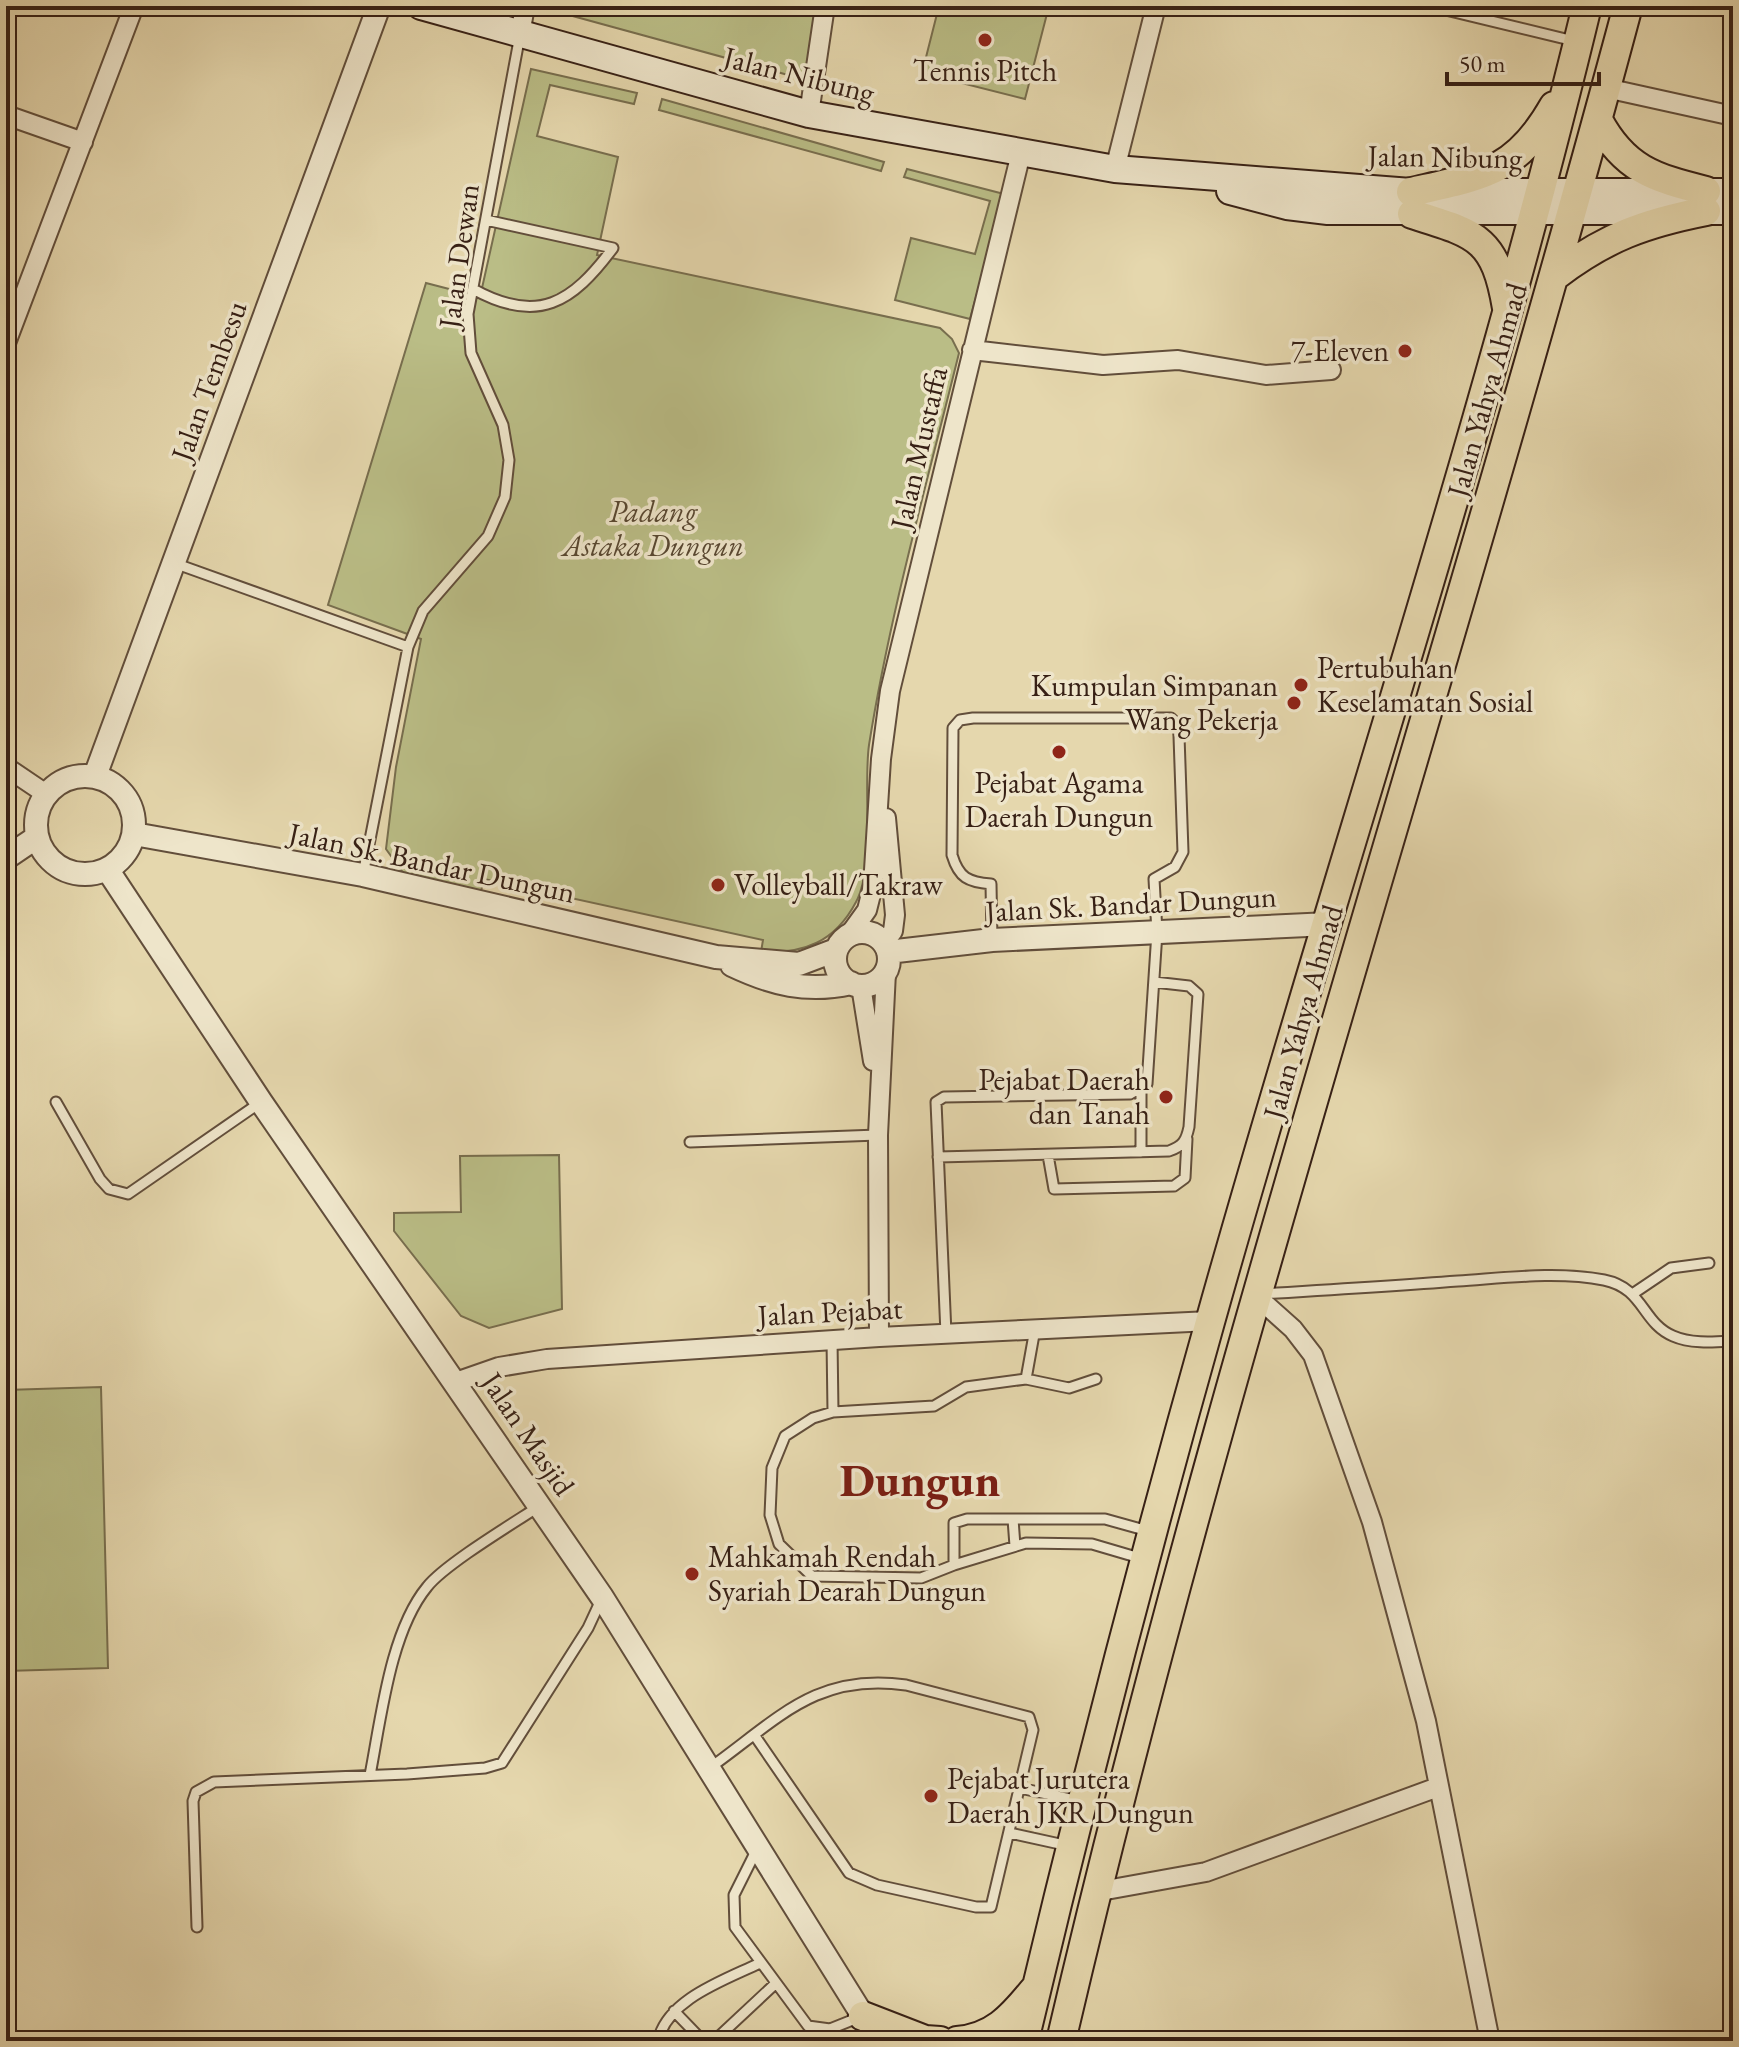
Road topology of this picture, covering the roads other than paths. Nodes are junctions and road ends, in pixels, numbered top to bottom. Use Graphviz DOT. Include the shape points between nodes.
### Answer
graph roads {
  1 [pos="134,6"];
  2 [pos="379,6"];
  3 [pos="421,6"];
  4 [pos="525,6"];
  5 [pos="825,6"];
  6 [pos="1156,6"];
  7 [pos="1429,6"];
  8 [pos="1587,6"];
  9 [pos="1628,6"];
  10 [pos="520,35"];
  11 [pos="1578,43"];
  12 [pos="1569,79"];
  13 [pos="1606,88"];
  14 [pos="809,114"];
  15 [pos="6,115"];
  16 [pos="1733,116"];
  17 [pos="1598,120"];
  18 [pos="83,142"];
  19 [pos="1021,153"];
  20 [pos="1115,169"];
  21 [pos="1539,201"];
  22 [pos="1574,201"];
  23 [pos="1719,201"];
  24 [pos="1412,203"];
  25 [pos="486,220"];
  26 [pos="1556,275"];
  27 [pos="473,289"];
  28 [pos="1508,317"];
  29 [pos="6,343"];
  30 [pos="972,350"];
  31 [pos="1331,370"];
  32 [pos="174,563"];
  33 [pos="408,647"];
  34 [pos="881,759"];
  35 [pos="6,767"];
  36 [pos="95,776"];
  37 [pos="46,794"];
  38 [pos="134,834"];
  39 [pos="37,837"];
  40 [pos="6,858"];
  41 [pos="107,869"];
  42 [pos="363,875"];
  43 [pos="1329,924"];
  44 [pos="1157,932"];
  45 [pos="992,940"];
  46 [pos="842,942"];
  47 [pos="886,956"];
  48 [pos="716,957"];
  49 [pos="1154,982"];
  50 [pos="856,985"];
  51 [pos="1141,1091"];
  52 [pos="879,1099"];
  53 [pos="56,1102"];
  54 [pos="261,1102"];
  55 [pos="878,1135"];
  56 [pos="1187,1139"];
  57 [pos="690,1142"];
  58 [pos="1141,1152"];
  59 [pos="1048,1155"];
  60 [pos="938,1157"];
  61 [pos="1709,1263"];
  62 [pos="1634,1293"];
  63 [pos="1255,1295"];
  64 [pos="1210,1321"];
  65 [pos="1035,1329"];
  66 [pos="946,1334"];
  67 [pos="879,1337"];
  68 [pos="832,1340"];
  69 [pos="1733,1341"];
  70 [pos="1026,1379"];
  71 [pos="1096,1379"];
  72 [pos="456,1382"];
  73 [pos="833,1412"];
  74 [pos="541,1506"];
  75 [pos="1013,1519"];
  76 [pos="1154,1533"];
  77 [pos="1015,1546"];
  78 [pos="1147,1560"];
  79 [pos="954,1565"];
  80 [pos="602,1597"];
  81 [pos="755,1736"];
  82 [pos="710,1767"];
  83 [pos="370,1775"];
  84 [pos="1438,1787"];
  85 [pos="1020,1788"];
  86 [pos="1082,1801"];
  87 [pos="1010,1833"];
  88 [pos="759,1846"];
  89 [pos="1072,1846"];
  90 [pos="1095,1892"];
  91 [pos="197,1927"];
  92 [pos="760,1963"];
  93 [pos="775,1984"];
  94 [pos="1037,1985"];
  95 [pos="674,2011"];
  96 [pos="863,2016"];
  97 [pos="658,2041"];
  98 [pos="703,2041"];
  99 [pos="714,2041"];
  100 [pos="886,2041"];
  101 [pos="940,2041"];
  102 [pos="957,2041"];
  103 [pos="1024,2041"];
  104 [pos="1061,2041"];
  105 [pos="1490,2041"];
  1 -- 18 [label="street"];
  2 -- 32 [label="street, Jalan Tembesu"];
  3 -- 10 [label="main road, Jalan Nibung"];
  4 -- 10 [label="street"];
  5 -- 14 [label="street"];
  6 -- 20 [label="street"];
  7 -- 11 [label="lane"];
  8 -- 11 [label="main road, Jalan Yahya Ahmad"];
  9 -- 13 [label="main road, Jalan Yahya Ahmad"];
  10 -- 14 [label="main road, Jalan Nibung"];
  10 -- 25 [label="lane, Jalan Dewan"];
  11 -- 12 [label="main road, Jalan Yahya Ahmad"];
  12 -- 21 [label="main road, Jalan Yahya Ahmad"];
  12 -- 24 [label="main road" via="1536,137 1508,164"];
  13 -- 16 [label="street"];
  13 -- 17 [label="main road, Jalan Yahya Ahmad"];
  14 -- 19 [label="main road, Jalan Nibung"];
  15 -- 18 [label="street"];
  17 -- 22 [label="main road, Jalan Yahya Ahmad"];
  17 -- 23 [label="main road" via="1611,145 1636,167"];
  18 -- 29 [label="street"];
  19 -- 20 [label="main road, Jalan Nibung"];
  19 -- 30 [label="street, Jalan Mustaffa"];
  20 -- 24 [label="main road, Jalan Nibung" via="1169,175 1287,206"];
  21 -- 22 [label="main road, Jalan Nibung"];
  21 -- 24 [label="main road, Jalan Nibung"];
  21 -- 28 [label="main road, Jalan Yahya Ahmad"];
  22 -- 23 [label="main road, Jalan Nibung"];
  22 -- 26 [label="main road, Jalan Yahya Ahmad"];
  23 -- 26 [label="main road" via="1622,232"];
  24 -- 28 [label="main road" via="1467,231 1487,248 1502,276"];
  25 -- 27 [label="lane, Jalan Dewan"];
  25 -- 27 [label="lane" via="613,248 594,274 543,305 515,308"];
  26 -- 63 [label="main road, Jalan Yahya Ahmad"];
  27 -- 33 [label="lane, Jalan Dewan" via="468,314 471,353 503,425 509,460 505,497 488,536 423,611"];
  28 -- 43 [label="main road, Jalan Yahya Ahmad"];
  30 -- 31 [label="street" via="1103,365 1178,360 1266,375"];
  30 -- 34 [label="street, Jalan Mustaffa" via="890,691"];
  32 -- 33 [label="lane"];
  32 -- 36 [label="street, Jalan Tembesu"];
  33 -- 42 [label="lane, Jalan Dewan"];
  34 -- 46 [label="street, Jalan Mustaffa" via="873,886 867,910"];
  34 -- 47 [label="street, Jalan Mustaffa" via="895,915"];
  35 -- 37 [label="street"];
  36 -- 37 [label="street" via="60,782"];
  36 -- 38 [label="street" via="113,783 126,797 134,815"];
  37 -- 39 [label="street" via="36,815"];
  38 -- 41 [label="street" via="120,860"];
  38 -- 42 [label="street, Jalan Sk. Bandar Dungun"];
  39 -- 40 [label="street"];
  39 -- 41 [label="street" via="47,857 64,870 86,874"];
  41 -- 54 [label="street, Jalan Masjid"];
  42 -- 48 [label="street, Jalan Sk. Bandar Dungun"];
  43 -- 44 [label="street, Jalan Sk. Bandar Dungun"];
  43 -- 64 [label="main road, Jalan Yahya Ahmad"];
  44 -- 45 [label="street, Jalan Sk. Bandar Dungun"];
  44 -- 45 [label="lane" via="1154,879 1175,867 1183,852 1178,725 1161,716 973,718 960,720 953,728 952,855 957,871 970,882 991,884"];
  44 -- 49 [label="lane"];
  45 -- 47 [label="street, Jalan Sk. Bandar Dungun"];
  46 -- 47 [label="street" via="868,932"];
  46 -- 48 [label="street, Jalan Sk. Bandar Dungun" via="799,964"];
  46 -- 50 [label="street" via="837,969"];
  47 -- 50 [label="street" via="879,979"];
  47 -- 52 [label="street, Jalan Mustaffa"];
  48 -- 50 [label="street, Jalan Sk. Bandar Dungun" via="785,985"];
  49 -- 51 [label="lane" via="1149,1076"];
  49 -- 56 [label="lane" via="1189,986 1198,994"];
  50 -- 52 [label="street, Jalan Mustaffa"];
  51 -- 58 [label="lane"];
  51 -- 60 [label="lane" via="944,1097 936,1102"];
  52 -- 55 [label="street, Jalan Mustaffa"];
  53 -- 54 [label="lane" via="100,1179 109,1189 128,1194"];
  54 -- 72 [label="street, Jalan Masjid"];
  55 -- 57 [label="lane"];
  55 -- 67 [label="street, Jalan Mustaffa"];
  56 -- 58 [label="lane" via="1169,1151"];
  56 -- 59 [label="lane" via="1185,1178 1174,1186 1054,1189"];
  58 -- 59 [label="lane"];
  59 -- 60 [label="lane"];
  60 -- 66 [label="lane"];
  61 -- 62 [label="lane" via="1671,1268"];
  62 -- 63 [label="lane" via="1585,1277"];
  62 -- 69 [label="lane" via="1671,1336"];
  63 -- 84 [label="street" via="1304,1342 1320,1371 1372,1522 1426,1721"];
  63 -- 90 [label="main road, Jalan Yahya Ahmad"];
  64 -- 65 [label="street, Jalan Pejabat"];
  64 -- 76 [label="main road, Jalan Yahya Ahmad"];
  65 -- 66 [label="street, Jalan Pejabat"];
  65 -- 70 [label="lane"];
  66 -- 67 [label="street, Jalan Pejabat"];
  67 -- 68 [label="street, Jalan Pejabat"];
  68 -- 72 [label="street, Jalan Pejabat" via="521,1361"];
  68 -- 73 [label="lane"];
  70 -- 71 [label="lane" via="1069,1388"];
  70 -- 73 [label="lane" via="966,1387 934,1406"];
  72 -- 74 [label="street, Jalan Masjid"];
  73 -- 79 [label="lane" via="785,1436 772,1468 770,1515 779,1544 812,1576 921,1578"];
  74 -- 80 [label="street, Jalan Masjid"];
  74 -- 83 [label="lane" via="429,1584 414,1605 389,1681"];
  75 -- 76 [label="lane" via="1105,1519"];
  75 -- 77 [label="lane"];
  75 -- 79 [label="lane" via="954,1523"];
  76 -- 78 [label="main road, Jalan Yahya Ahmad"];
  77 -- 78 [label="lane" via="1092,1544"];
  77 -- 79 [label="lane"];
  78 -- 86 [label="main road, Jalan Yahya Ahmad"];
  80 -- 82 [label="street, Jalan Masjid"];
  80 -- 83 [label="lane" via="588,1628 502,1763"];
  81 -- 82 [label="lane"];
  81 -- 85 [label="lane" via="823,1689 906,1685 1029,1717 1033,1730"];
  81 -- 87 [label="lane" via="840,1864 863,1880 991,1907"];
  82 -- 88 [label="street, Jalan Masjid"];
  83 -- 91 [label="lane" via="214,1782 196,1792"];
  84 -- 90 [label="street" via="1206,1872"];
  84 -- 105 [label="street"];
  85 -- 86 [label="lane"];
  85 -- 87 [label="lane"];
  86 -- 89 [label="main road, Jalan Yahya Ahmad"];
  87 -- 89 [label="lane"];
  88 -- 92 [label="lane" via="734,1895 733,1915 735,1927"];
  88 -- 96 [label="street, Jalan Masjid"];
  89 -- 94 [label="main road, Jalan Yahya Ahmad"];
  90 -- 104 [label="main road, Jalan Yahya Ahmad"];
  92 -- 93 [label="lane"];
  92 -- 95 [label="lane"];
  93 -- 96 [label="lane" via="815,2029"];
  93 -- 99 [label="lane"];
  94 -- 102 [label="main road" via="1008,2022 973,2040"];
  94 -- 103 [label="main road, Jalan Yahya Ahmad"];
  95 -- 97 [label="lane"];
  95 -- 98 [label="lane"];
  96 -- 100 [label="street, Jalan Masjid"];
  96 -- 101 [label="main road"];
}
